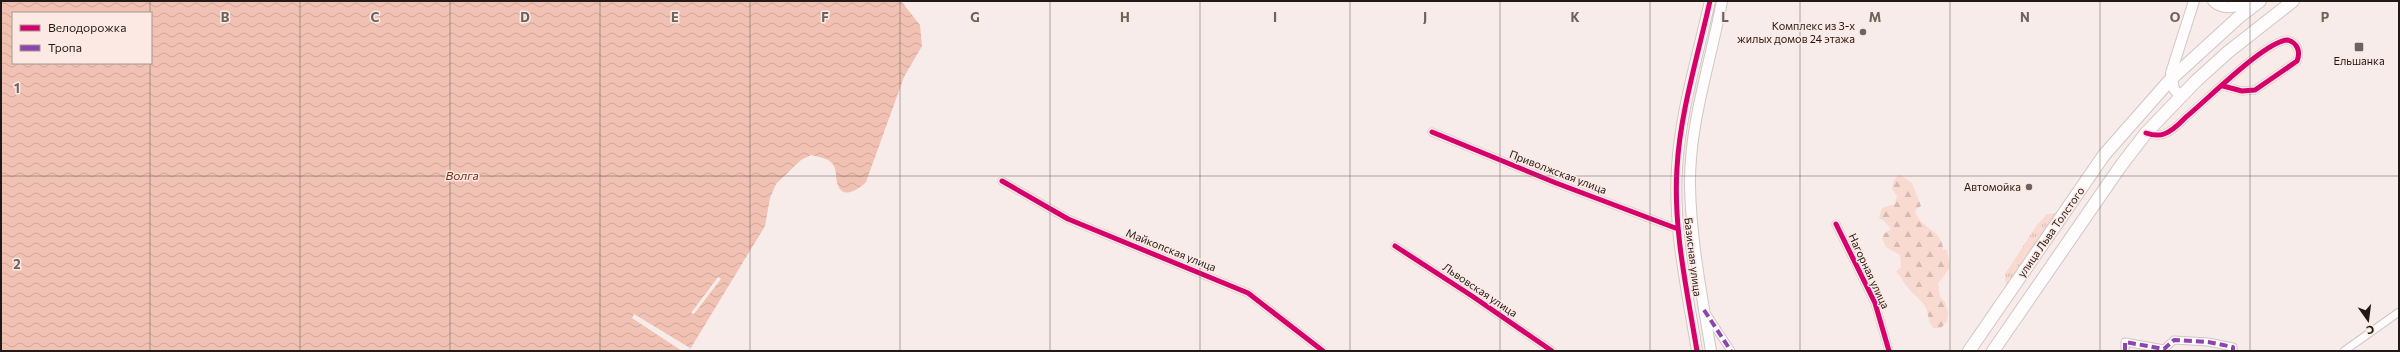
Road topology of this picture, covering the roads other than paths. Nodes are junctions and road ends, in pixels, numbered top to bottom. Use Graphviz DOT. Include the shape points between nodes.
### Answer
graph roads {
  1 [pos="1710,1"];
  2 [pos="1722,1"];
  3 [pos="2194,1"];
  4 [pos="2213,1"];
  5 [pos="2252,1"];
  6 [pos="2260,1"];
  7 [pos="2294,1"];
  8 [pos="2171,79"];
  9 [pos="2223,86"];
  10 [pos="2181,97"];
  11 [pos="1432,132"];
  12 [pos="2146,133"];
  13 [pos="1002,181"];
  14 [pos="1836,224"];
  15 [pos="1678,230"];
  16 [pos="1395,246"];
  17 [pos="1704,310"];
  18 [pos="2399,312"];
  19 [pos="2164,350"];
  20 [pos="1323,351"];
  21 [pos="1552,351"];
  22 [pos="1697,351"];
  23 [pos="1711,351"];
  24 [pos="1732,351"];
  25 [pos="1889,351"];
  26 [pos="1969,351"];
  27 [pos="1993,351"];
  28 [pos="2125,351"];
  29 [pos="2233,351"];
  30 [pos="2344,351"];
  1 -- 15 [label="street, Базисная улица" via="1677,167"];
  2 -- 17 [label="street, Базисная улица" via="1694,133 1690,185 1694,243"];
  3 -- 8 [label="street" via="2174,56"];
  4 -- 5 [label="street" via="2219,6 2231,8"];
  6 -- 8 [label="main road, улица Льва Толстого"];
  7 -- 10 [label="main road, улица Льва Толстого" via="2228,52"];
  8 -- 10 [label="street" via="2174,89"];
  8 -- 26 [label="main road, улица Льва Толстого" via="2104,155"];
  9 -- 9 [label="street" via="2242,91 2260,87 2297,61 2299,50 2288,40 2277,42 2234,74"];
  9 -- 12 [label="street" via="2169,132 2157,136"];
  10 -- 12 [label="main road, улица Льва Толстого"];
  11 -- 15 [label="street, Приволжская улица"];
  12 -- 27 [label="main road, улица Льва Толстого"];
  13 -- 20 [label="street, Майкопская улица" via="1068,219 1248,293"];
  14 -- 25 [label="street, Нагорная улица" via="1875,303"];
  15 -- 22 [label="street, Базисная улица"];
  16 -- 21 [label="street, Львовская улица"];
  17 -- 23 [label="street, Базисная улица"];
  17 -- 24 [label="street"];
  18 -- 30 [label="street"];
  19 -- 28 [label="street" via="2125,342"];
  19 -- 29 [label="street" via="2174,340 2208,342 2234,347"];
}
